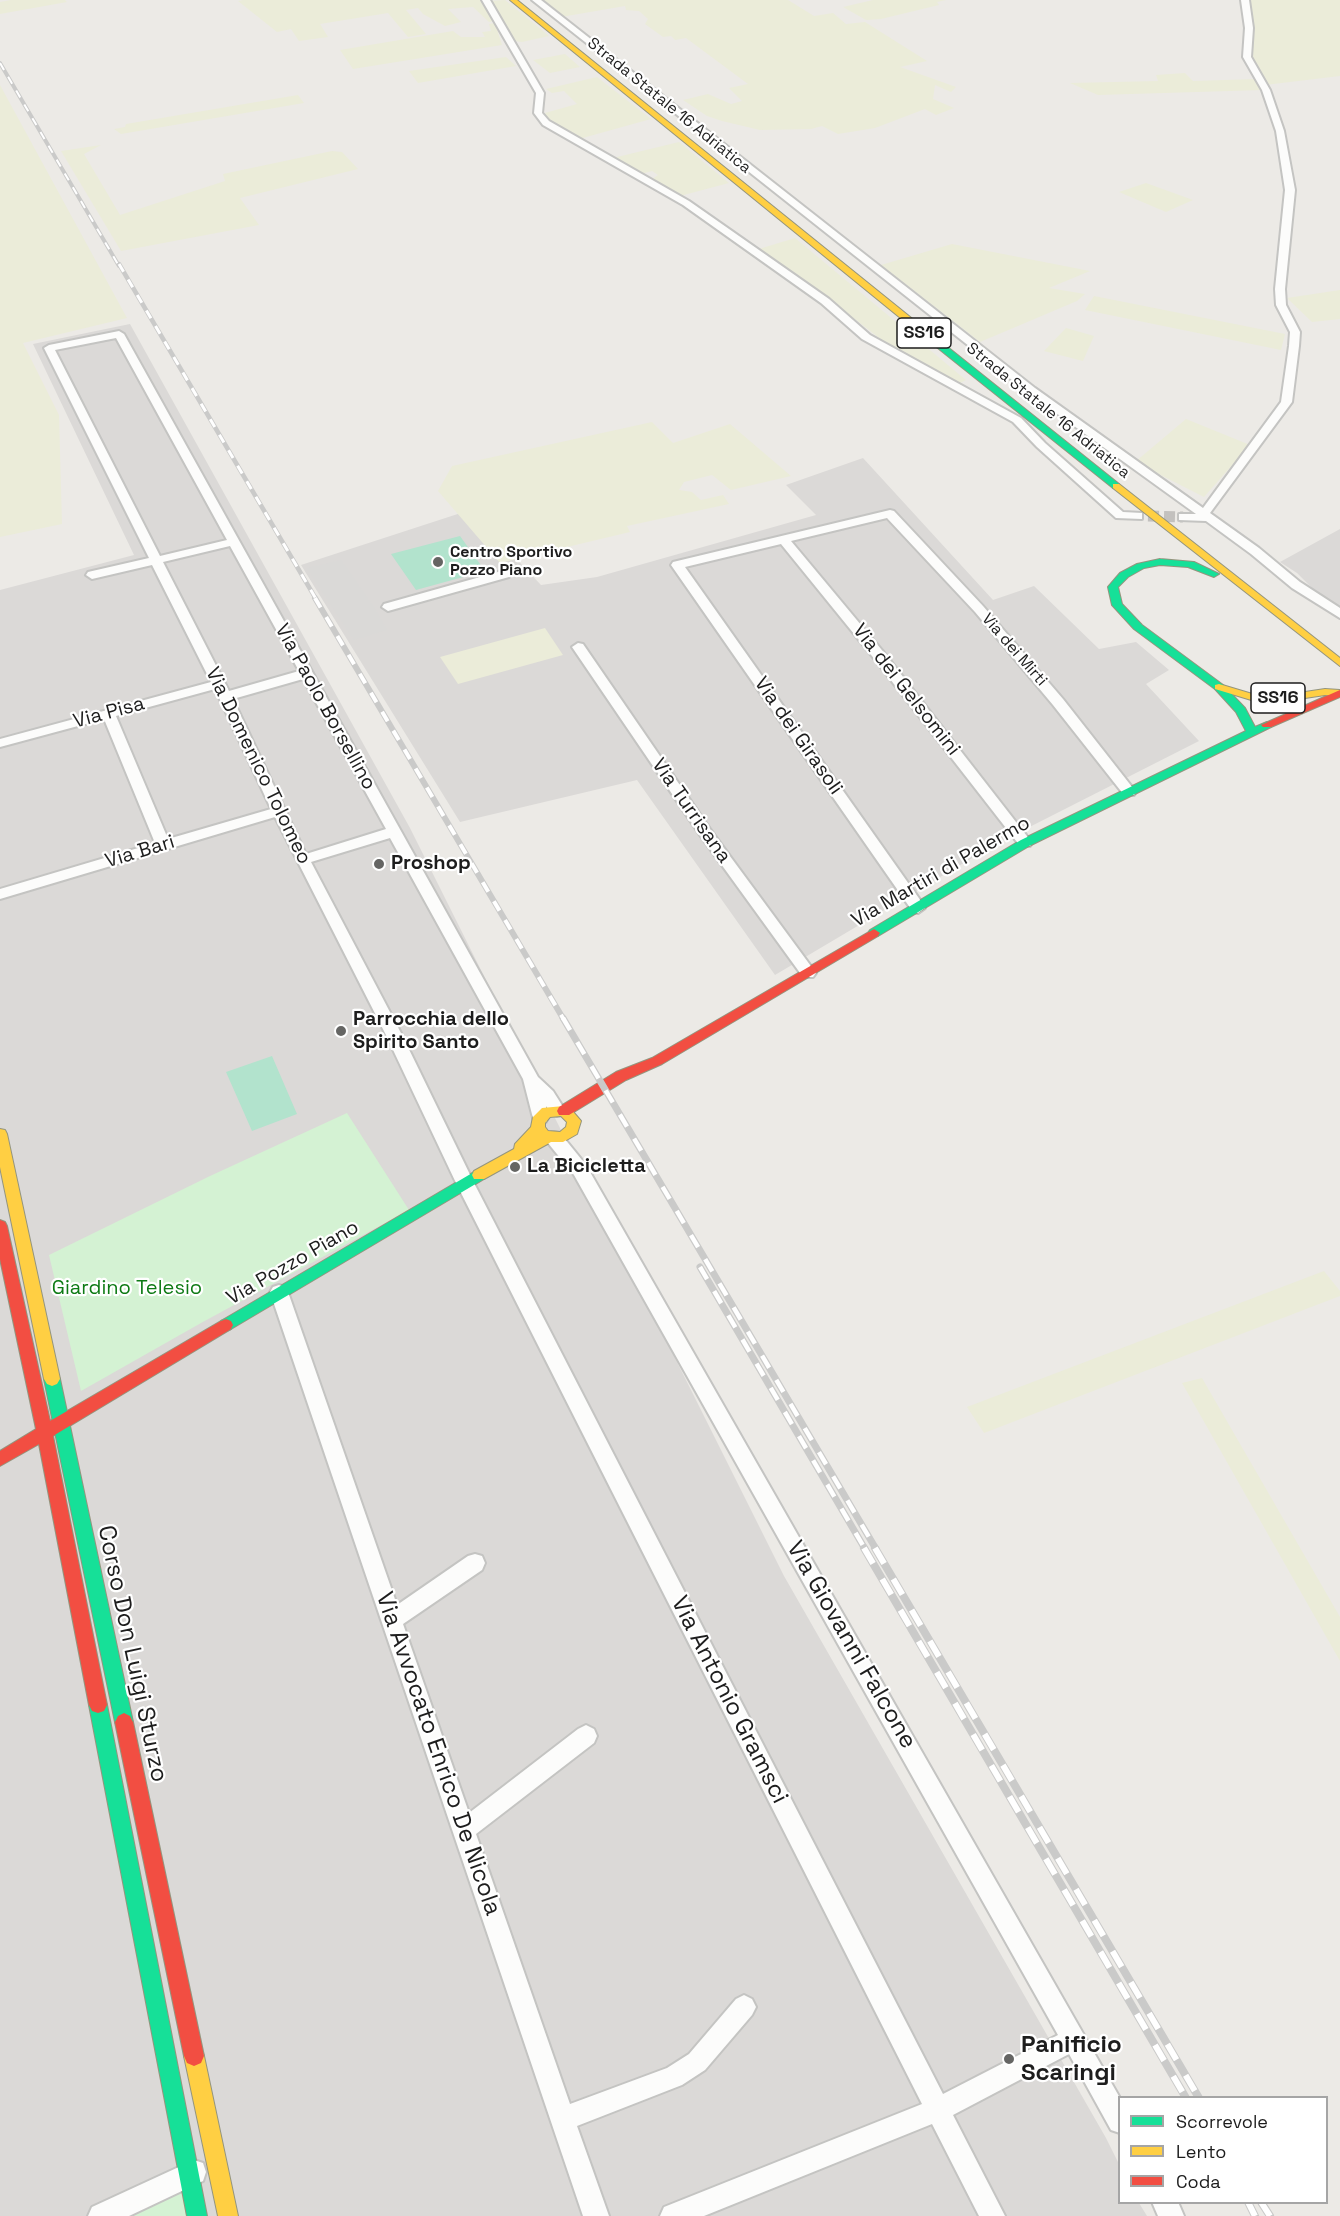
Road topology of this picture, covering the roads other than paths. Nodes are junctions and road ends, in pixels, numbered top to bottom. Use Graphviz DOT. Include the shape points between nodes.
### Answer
graph roads {
  1 [pos="486,0"];
  2 [pos="513,0"];
  3 [pos="525,0"];
  4 [pos="536,0"];
  5 [pos="1245,0"];
  6 [pos="49,348"];
  7 [pos="1120,490"];
  8 [pos="1138,516"];
  9 [pos="1207,516"];
  10 [pos="1183,517"];
  11 [pos="784,540"];
  12 [pos="234,542"];
  13 [pos="154,560"];
  14 [pos="1141,566"];
  15 [pos="505,574"];
  16 [pos="92,575"];
  17 [pos="388,607"];
  18 [pos="1340,614"];
  19 [pos="1315,645"];
  20 [pos="578,647"];
  21 [pos="1340,658"];
  22 [pos="308,673"];
  23 [pos="219,684"];
  24 [pos="1219,687"];
  25 [pos="1340,693"];
  26 [pos="224,697"];
  27 [pos="1231,699"];
  28 [pos="1258,699"];
  29 [pos="110,714"];
  30 [pos="1284,718"];
  31 [pos="1252,732"];
  32 [pos="0,743"];
  33 [pos="1129,792"];
  34 [pos="280,811"];
  35 [pos="393,832"];
  36 [pos="1025,843"];
  37 [pos="163,845"];
  38 [pos="303,860"];
  39 [pos="0,894"];
  40 [pos="918,908"];
  41 [pos="808,973"];
  42 [pos="657,1061"];
  43 [pos="531,1079"];
  44 [pos="566,1118"];
  45 [pos="545,1130"];
  46 [pos="0,1134"];
  47 [pos="580,1170"];
  48 [pos="466,1185"];
  49 [pos="0,1226"];
  50 [pos="279,1293"];
  51 [pos="60,1424"];
  52 [pos="45,1434"];
  53 [pos="0,1459"];
  54 [pos="476,1563"];
  55 [pos="392,1620"];
  56 [pos="586,1736"];
  57 [pos="464,1830"];
  58 [pos="744,2007"];
  59 [pos="1074,2039"];
  60 [pos="937,2110"];
  61 [pos="563,2119"];
  62 [pos="1118,2119"];
  63 [pos="188,2174"];
  64 [pos="221,2182"];
  65 [pos="101,2216"];
  66 [pos="197,2216"];
  67 [pos="228,2216"];
  68 [pos="596,2216"];
  69 [pos="673,2216"];
  70 [pos="992,2216"];
  1 -- 8 [label="street" via="540,93 538,113 546,123 686,203 825,301 866,337 1017,420 1120,515"];
  2 -- 7 [label="main road, Strada Statale 16 Adriatica / SS16"];
  3 -- 21 [label="main road, Strada Statale 16 Adriatica / SS16"];
  4 -- 9 [label="street" via="1030,390"];
  5 -- 9 [label="street" via="1249,28 1247,57 1266,90 1280,131 1290,190 1280,288 1281,305 1295,332 1294,346 1286,402"];
  6 -- 12 [label="street, Via Paolo Borsellino" via="119,334"];
  6 -- 13 [label="street, Via Domenico Tolomeo"];
  7 -- 14 [label="main road, SS16" via="1157,533 1154,555"];
  7 -- 19 [label="main road, Strada Statale 16 Adriatica / SS16"];
  9 -- 10 [label="street"];
  9 -- 18 [label="street"];
  11 -- 33 [label="street, Via dei Mirti" via="890,514 979,609"];
  11 -- 36 [label="street, Via dei Gelsomini"];
  11 -- 40 [label="street, Via dei Girasoli" via="677,565"];
  12 -- 13 [label="street"];
  12 -- 22 [label="street, Via Paolo Borsellino"];
  13 -- 16 [label="street"];
  13 -- 23 [label="street, Via Domenico Tolomeo"];
  14 -- 19 [label="main road, SS16" via="1176,562 1204,569 1289,632"];
  14 -- 24 [label="main road, SS16" via="1113,587 1117,605 1138,627"];
  15 -- 17 [label="street"];
  19 -- 21 [label="main road, Strada Statale 16 Adriatica / SS16"];
  20 -- 41 [label="street, Via Turrisana"];
  22 -- 26 [label="street"];
  22 -- 35 [label="street, Via Paolo Borsellino"];
  23 -- 26 [label="street, Via Domenico Tolomeo"];
  23 -- 29 [label="street, Via Pisa"];
  24 -- 27 [label="main road, SS16"];
  24 -- 28 [label="main road, SS16"];
  25 -- 28 [label="main road, SS16"];
  25 -- 30 [label="main road"];
  26 -- 34 [label="street, Via Domenico Tolomeo"];
  27 -- 30 [label="main road, SS16"];
  27 -- 31 [label="main road, SS16"];
  28 -- 30 [label="main road, SS16"];
  29 -- 32 [label="street, Via Pisa"];
  29 -- 37 [label="street"];
  30 -- 31 [label="main road"];
  31 -- 33 [label="main road, Via Martiri di Palermo"];
  33 -- 36 [label="main road, Via Martiri di Palermo"];
  34 -- 37 [label="street, Via Bari"];
  34 -- 38 [label="street, Via Domenico Tolomeo"];
  35 -- 38 [label="street"];
  35 -- 43 [label="street, Via Paolo Borsellino"];
  36 -- 40 [label="main road, Via Martiri di Palermo"];
  37 -- 39 [label="street, Via Bari"];
  38 -- 48 [label="street, Via Domenico Tolomeo"];
  40 -- 41 [label="main road, Via Martiri di Palermo"];
  41 -- 42 [label="main road, Via Martiri di Palermo"];
  42 -- 44 [label="main road, Via Pozzo Piano" via="628,1087"];
  43 -- 44 [label="street, Via Paolo Borsellino"];
  43 -- 45 [label="street, Via Paolo Borsellino"];
  44 -- 45 [label="main road, Via Pozzo Piano" via="547,1112"];
  44 -- 45 [label="main road, Via Pozzo Piano" via="563,1137"];
  44 -- 47 [label="street, Via Giovanni Falcone"];
  45 -- 47 [label="street, Via Giovanni Falcone"];
  45 -- 48 [label="main road, Via Pozzo Piano"];
  46 -- 51 [label="main road, Corso Don Luigi Sturzo"];
  47 -- 59 [label="street, Via Giovanni Falcone"];
  48 -- 50 [label="main road, Via Pozzo Piano"];
  48 -- 60 [label="street, Via Antonio Gramsci"];
  49 -- 52 [label="main road, Corso Don Luigi Sturzo"];
  50 -- 51 [label="main road, Via Pozzo Piano"];
  50 -- 55 [label="street, Via Avvocato Enrico De Nicola"];
  51 -- 52 [label="main road, Via Pozzo Piano"];
  51 -- 64 [label="main road, Corso Don Luigi Sturzo"];
  52 -- 53 [label="main road, Via Pozzo Piano"];
  52 -- 63 [label="main road, Corso Don Luigi Sturzo"];
  54 -- 55 [label="street"];
  55 -- 57 [label="street, Via Avvocato Enrico De Nicola"];
  56 -- 57 [label="street"];
  57 -- 61 [label="street, Via Avvocato Enrico De Nicola"];
  58 -- 61 [label="street" via="697,2061 674,2077"];
  59 -- 60 [label="street"];
  59 -- 62 [label="street, Via Giovanni Falcone"];
  60 -- 69 [label="street"];
  60 -- 70 [label="street, Via Antonio Gramsci"];
  61 -- 68 [label="street, Via Avvocato Enrico De Nicola"];
  63 -- 64 [label="street" via="203,2170"];
  63 -- 65 [label="street"];
  63 -- 66 [label="main road, Corso Don Luigi Sturzo"];
  64 -- 67 [label="main road, Corso Don Luigi Sturzo"];
}
